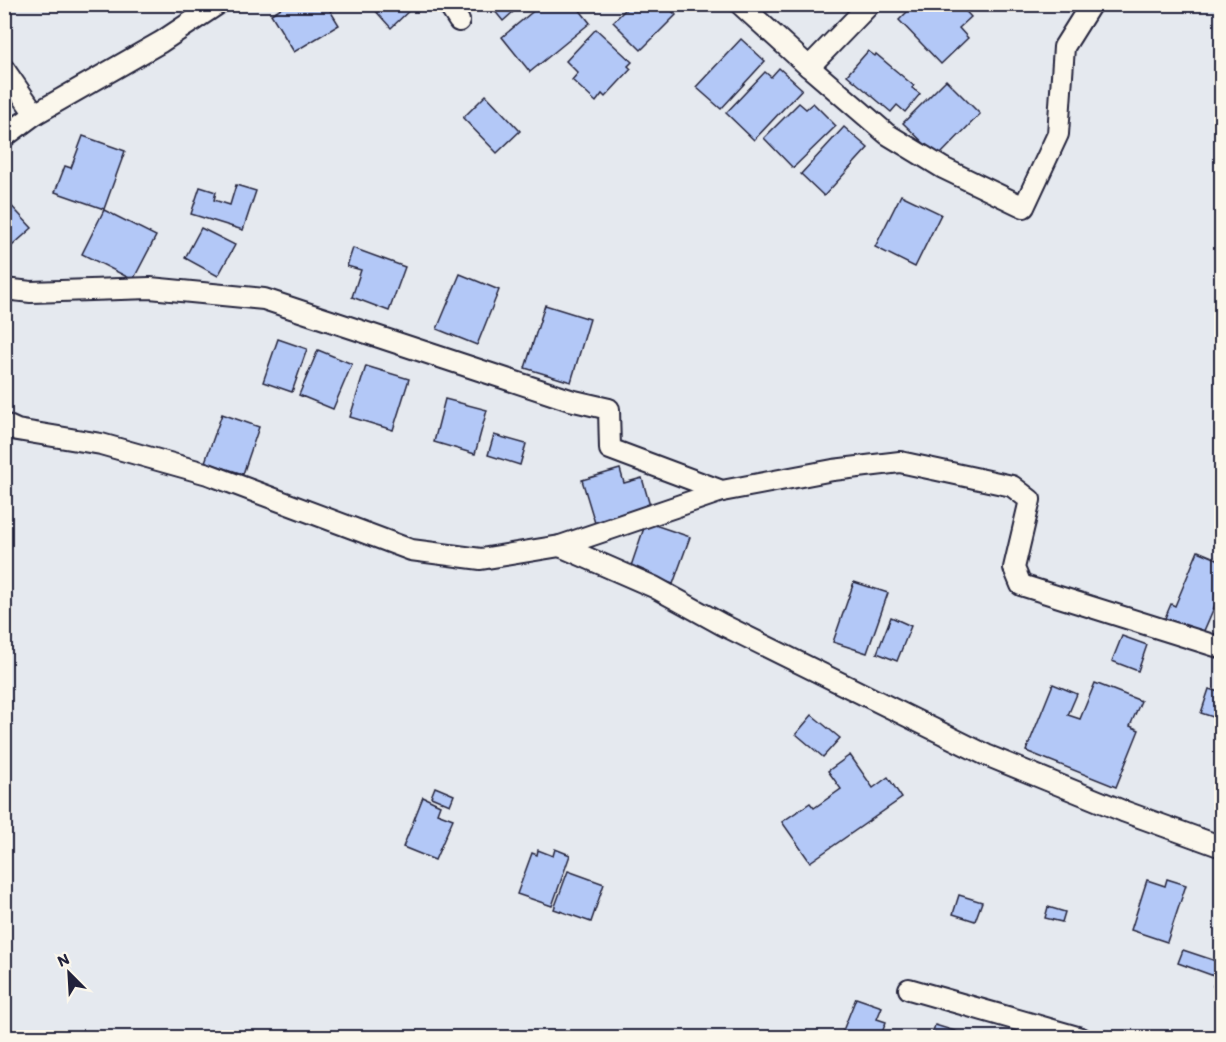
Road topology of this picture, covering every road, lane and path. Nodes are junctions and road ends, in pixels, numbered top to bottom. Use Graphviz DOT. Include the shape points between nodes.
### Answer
graph roads {
  1 [pos="218,4"];
  2 [pos="448,4"];
  3 [pos="740,4"];
  4 [pos="870,4"];
  5 [pos="1091,4"];
  6 [pos="459,21"];
  7 [pos="809,67"];
  8 [pos="4,69"];
  9 [pos="35,114"];
  10 [pos="4,137"];
  11 [pos="4,289"];
  12 [pos="4,424"];
  13 [pos="722,491"];
  14 [pos="560,546"];
  15 [pos="1221,648"];
  16 [pos="1221,847"];
  17 [pos="909,989"];
  18 [pos="1081,1038"];
  1 -- 9 [label="street" via="161,42"];
  2 -- 6 [label="street"];
  3 -- 7 [label="street"];
  4 -- 7 [label="street"];
  5 -- 7 [label="street" via="1064,47 1058,134 1024,207 943,168 887,134"];
  8 -- 9 [label="street"];
  9 -- 10 [label="street"];
  11 -- 13 [label="street" via="31,292 150,288 264,299 570,400 609,409 610,449"];
  12 -- 14 [label="street" via="17,430 100,444 208,474 411,550 481,558"];
  13 -- 14 [label="street"];
  13 -- 15 [label="street" via="900,462 1012,486 1030,500 1014,568 1020,585"];
  14 -- 16 [label="street" via="654,587 986,755"];
  17 -- 18 [label="street"];
}
